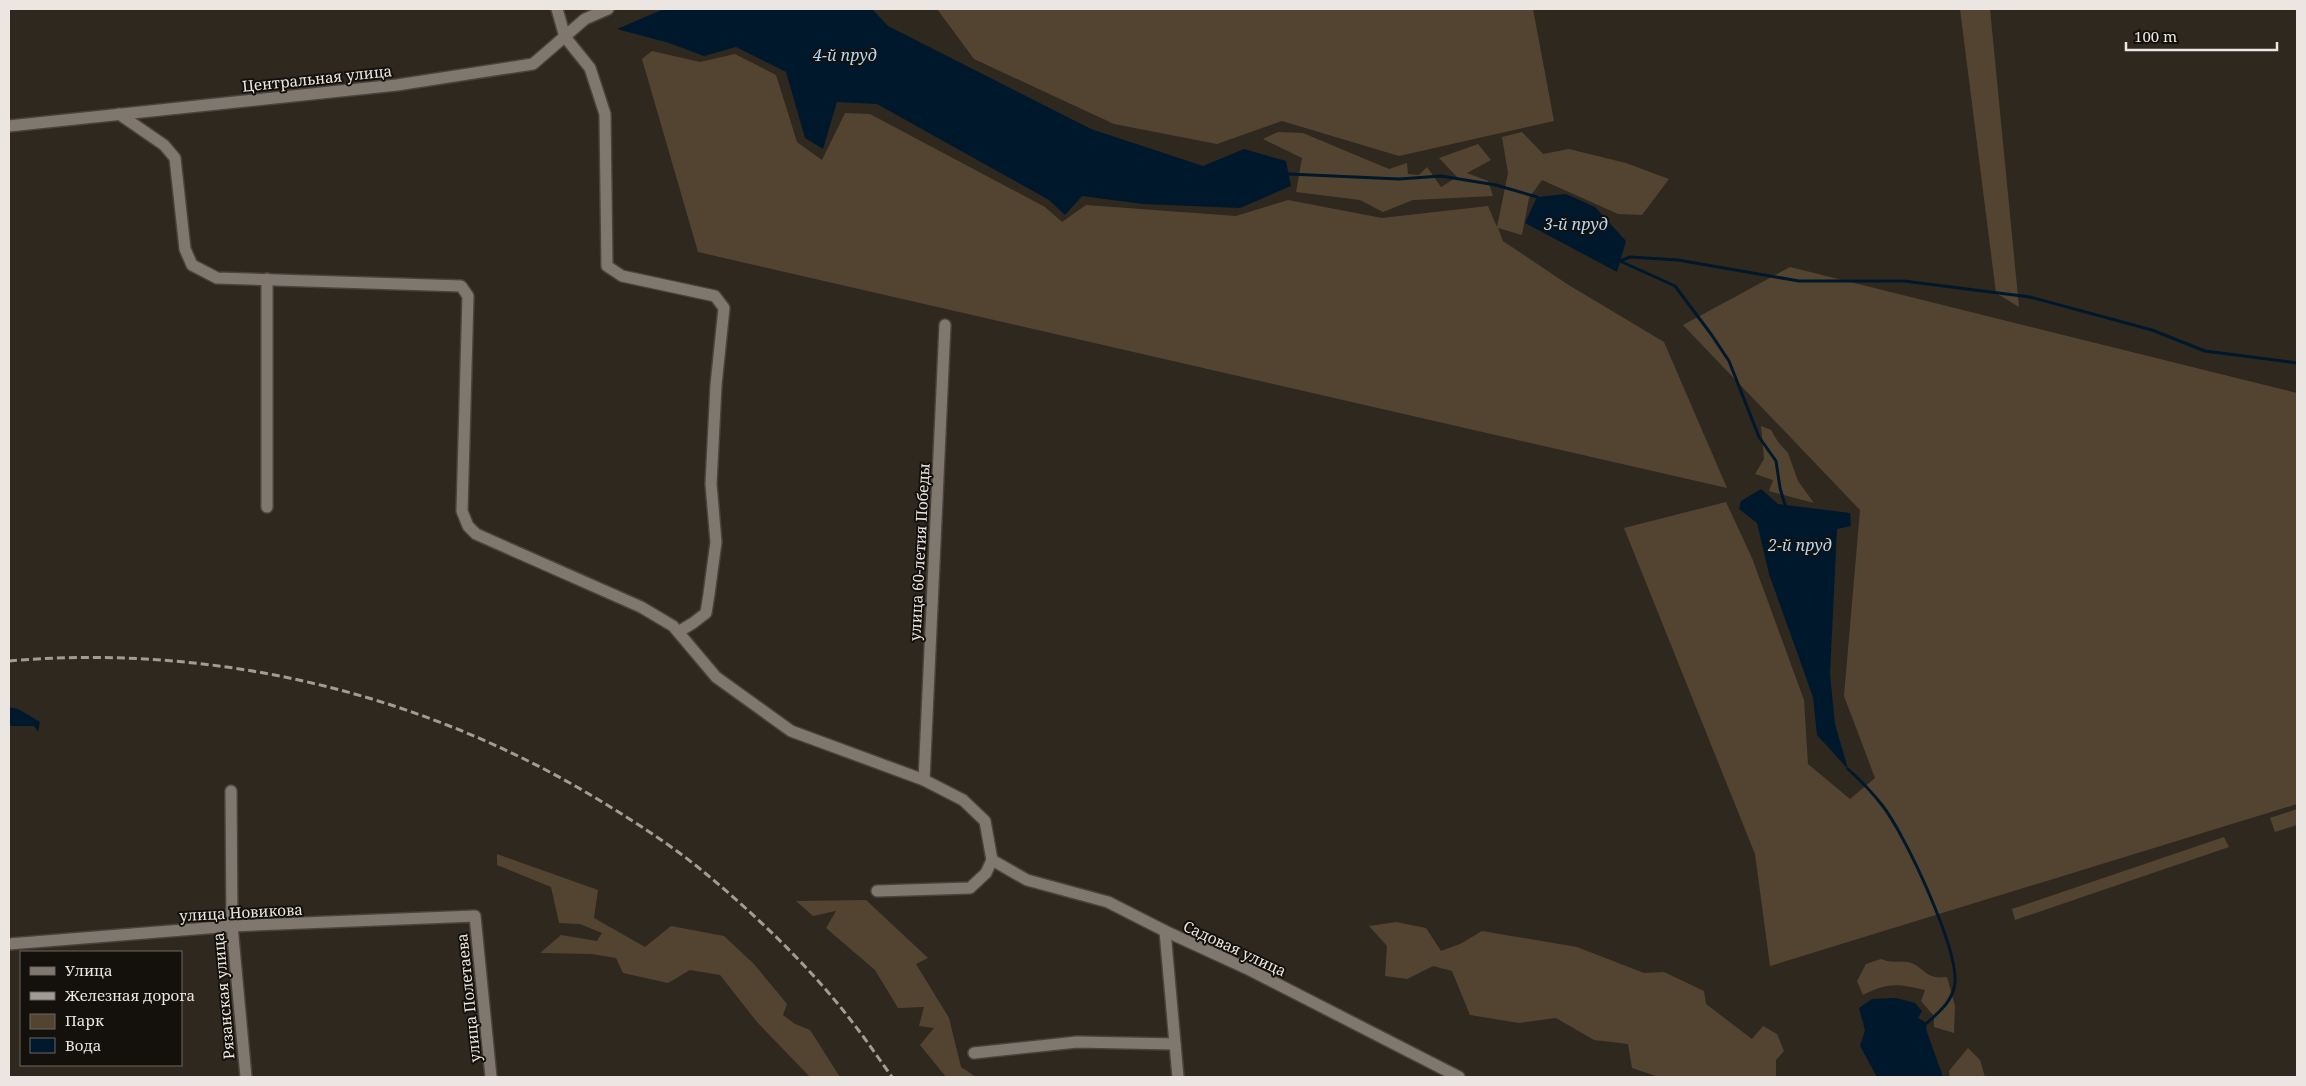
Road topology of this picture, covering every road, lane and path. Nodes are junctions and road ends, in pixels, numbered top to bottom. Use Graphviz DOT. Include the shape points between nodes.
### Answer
graph roads {
  1 [pos="557,9"];
  2 [pos="608,9"];
  3 [pos="565,37"];
  4 [pos="119,114"];
  5 [pos="9,126"];
  6 [pos="267,279"];
  7 [pos="945,325"];
  8 [pos="267,507"];
  9 [pos="678,632"];
  10 [pos="924,780"];
  11 [pos="231,791"];
  12 [pos="992,860"];
  13 [pos="877,891"];
  14 [pos="475,916"];
  15 [pos="232,926"];
  16 [pos="1164,931"];
  17 [pos="9,944"];
  18 [pos="1175,1044"];
  19 [pos="974,1053"];
  20 [pos="246,1077"];
  21 [pos="491,1077"];
  22 [pos="1178,1077"];
  23 [pos="1460,1077"];
  1 -- 3 [label="street"];
  2 -- 3 [label="street, Центральная улица" via="585,19"];
  3 -- 4 [label="street, Центральная улица" via="533,64 397,85"];
  3 -- 9 [label="street" via="590,68 605,114 607,266 622,276 714,296 724,308 711,484 716,542 709,594 706,613"];
  4 -- 5 [label="street, Центральная улица"];
  4 -- 6 [label="street" via="164,146 175,158 185,249 192,266 217,278"];
  6 -- 8 [label="street"];
  6 -- 9 [label="street" via="461,286 468,296 462,511 468,526 476,534 641,607"];
  7 -- 10 [label="street, улица 60-летия Победы"];
  9 -- 10 [label="street" via="716,677 791,731"];
  10 -- 12 [label="street" via="963,800 985,821"];
  11 -- 15 [label="street, Рязанская улица"];
  12 -- 13 [label="street" via="986,873 970,888"];
  12 -- 16 [label="street, Садовая улица" via="1027,880 1108,902"];
  14 -- 15 [label="street, улица Новикова"];
  14 -- 21 [label="street, улица Полетаева"];
  15 -- 17 [label="street, улица Новикова"];
  15 -- 20 [label="street, Рязанская улица"];
  16 -- 18 [label="street"];
  16 -- 23 [label="street, Садовая улица" via="1250,970"];
  18 -- 19 [label="street" via="1077,1042"];
  18 -- 22 [label="street"];
}
